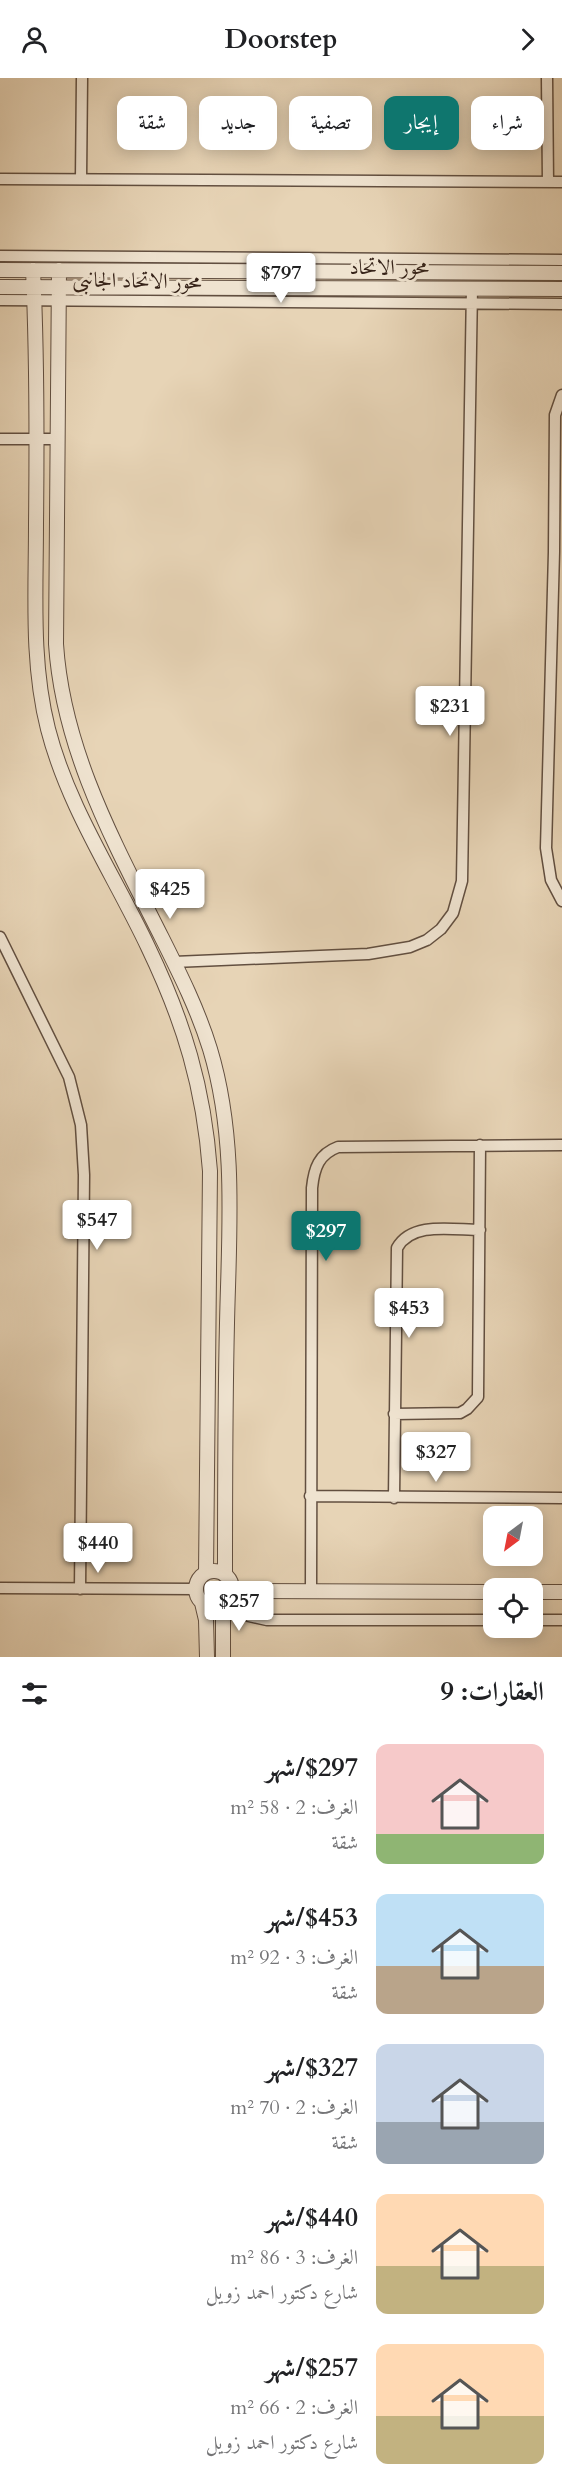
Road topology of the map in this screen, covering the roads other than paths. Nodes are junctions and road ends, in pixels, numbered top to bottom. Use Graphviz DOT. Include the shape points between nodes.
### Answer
graph roads {
  1 [pos="82,78"];
  2 [pos="547,78"];
  3 [pos="0,179"];
  4 [pos="81,179"];
  5 [pos="548,182"];
  6 [pos="562,182"];
  7 [pos="0,256"];
  8 [pos="562,260"];
  9 [pos="0,270"];
  10 [pos="33,270"];
  11 [pos="59,270"];
  12 [pos="562,273"];
  13 [pos="0,287"];
  14 [pos="472,288"];
  15 [pos="562,289"];
  16 [pos="34,294"];
  17 [pos="59,294"];
  18 [pos="0,300"];
  19 [pos="471,304"];
  20 [pos="562,304"];
  21 [pos="562,395"];
  22 [pos="0,439"];
  23 [pos="37,439"];
  24 [pos="57,439"];
  25 [pos="558,553"];
  26 [pos="562,901"];
  27 [pos="0,937"];
  28 [pos="174,962"];
  29 [pos="480,1145"];
  30 [pos="562,1145"];
  31 [pos="480,1230"];
  32 [pos="394,1414"];
  33 [pos="310,1496"];
  34 [pos="394,1498"];
  35 [pos="562,1498"];
  36 [pos="206,1573"];
  37 [pos="225,1575"];
  38 [pos="0,1588"];
  39 [pos="80,1589"];
  40 [pos="196,1589"];
  41 [pos="310,1591"];
  42 [pos="483,1592"];
  43 [pos="543,1592"];
  44 [pos="562,1592"];
  45 [pos="229,1597"];
  46 [pos="202,1603"];
  47 [pos="483,1620"];
  48 [pos="543,1620"];
  49 [pos="562,1620"];
  50 [pos="207,1657"];
  51 [pos="223,1657"];
  1 -- 4 [label="street"];
  2 -- 5 [label="street"];
  3 -- 4 [label="street"];
  4 -- 5 [label="street"];
  5 -- 6 [label="street"];
  7 -- 8 [label="street, محور الاتحاد الجانبى"];
  9 -- 10 [label="street, محور الاتحاد"];
  10 -- 11 [label="street, محور الاتحاد"];
  10 -- 16 [label="street"];
  11 -- 12 [label="street, محور الاتحاد"];
  11 -- 17 [label="street"];
  13 -- 16 [label="street, محور الاتحاد"];
  14 -- 15 [label="street, محور الاتحاد"];
  14 -- 17 [label="street, محور الاتحاد"];
  14 -- 19 [label="street"];
  16 -- 17 [label="street, محور الاتحاد"];
  16 -- 18 [label="street"];
  16 -- 23 [label="street"];
  17 -- 19 [label="street, محور الاتحاد الجانبى"];
  17 -- 24 [label="street"];
  19 -- 20 [label="street, محور الاتحاد الجانبى"];
  19 -- 28 [label="street" via="462,871 453,913 427,940 388,952"];
  21 -- 25 [label="street" via="555,415"];
  22 -- 23 [label="street"];
  23 -- 24 [label="street"];
  23 -- 36 [label="street" via="36,647 49,731 79,810 177,1011 204,1106 210,1171"];
  24 -- 28 [label="street" via="56,644 62,699 95,800"];
  25 -- 26 [label="street" via="546,848 551,880"];
  27 -- 39 [label="street" via="69,1077 81,1125 84,1177"];
  28 -- 37 [label="street" via="210,1048 228,1144"];
  29 -- 30 [label="street"];
  29 -- 31 [label="street"];
  29 -- 33 [label="street" via="338,1147 317,1163 312,1188"];
  31 -- 32 [label="street" via="418,1231 405,1237 397,1248"];
  31 -- 32 [label="street" via="478,1397 460,1413"];
  32 -- 34 [label="street"];
  33 -- 34 [label="street"];
  33 -- 41 [label="street"];
  34 -- 35 [label="street"];
  36 -- 37 [label="street"];
  36 -- 40 [label="street" via="197,1581"];
  37 -- 45 [label="street"];
  38 -- 39 [label="street"];
  39 -- 40 [label="street"];
  40 -- 46 [label="street"];
  41 -- 42 [label="street"];
  41 -- 45 [label="street"];
  43 -- 44 [label="street"];
  45 -- 46 [label="street" via="214,1607"];
  45 -- 47 [label="street" via="241,1612 267,1620"];
  45 -- 51 [label="street" via="223,1618"];
  46 -- 50 [label="street"];
  48 -- 49 [label="street"];
}
